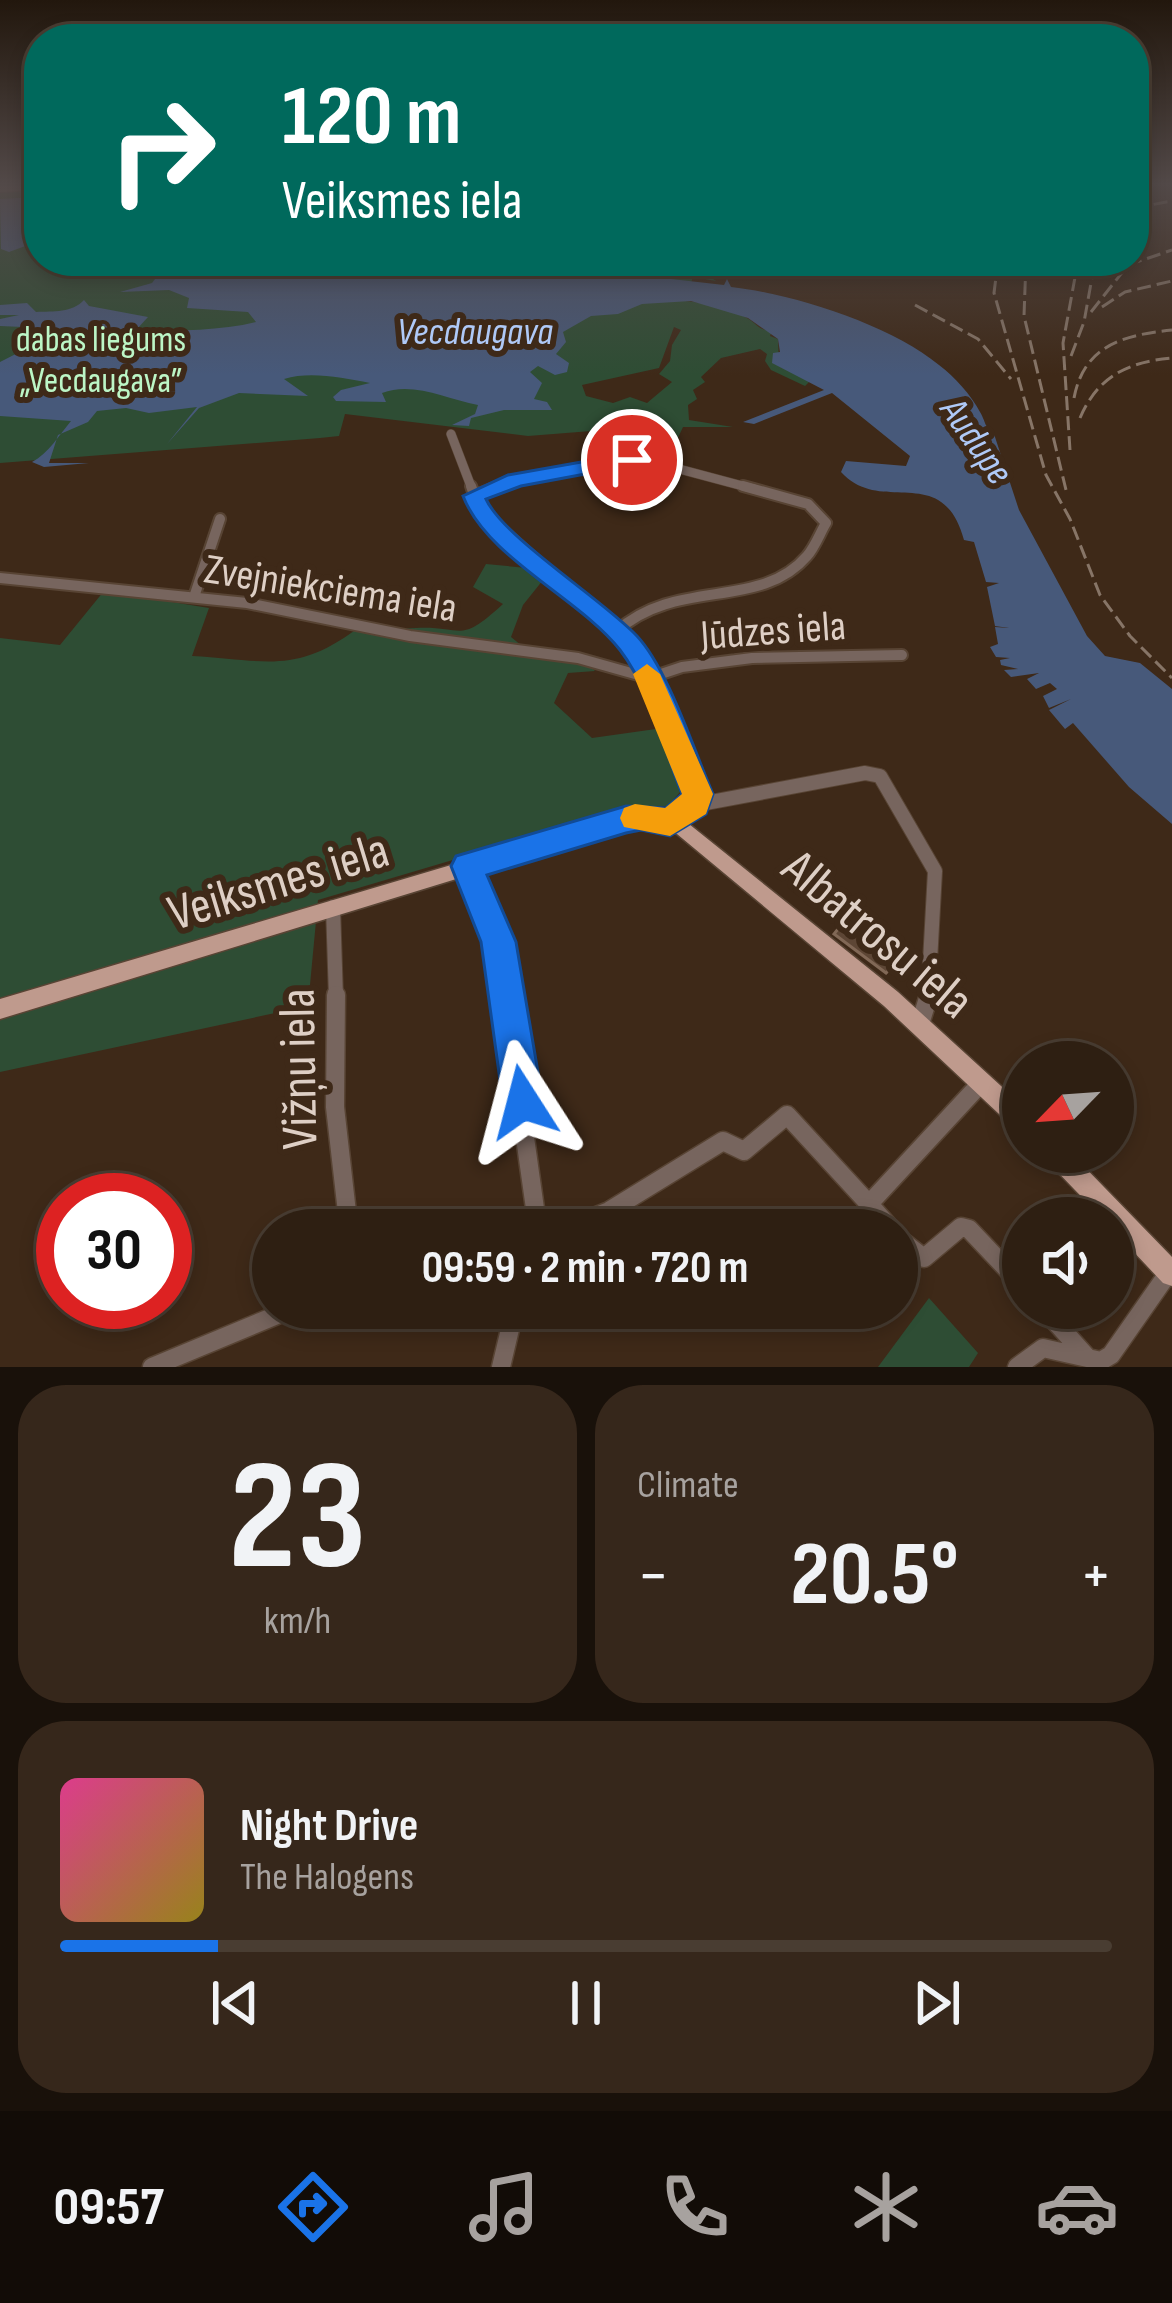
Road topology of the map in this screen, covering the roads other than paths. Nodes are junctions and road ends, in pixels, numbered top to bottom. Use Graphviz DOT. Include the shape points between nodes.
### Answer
graph roads {
  1 [pos="451,434"];
  2 [pos="474,496"];
  3 [pos="220,519"];
  4 [pos="0,578"];
  5 [pos="194,597"];
  6 [pos="617,631"];
  7 [pos="902,655"];
  8 [pos="649,678"];
  9 [pos="695,805"];
  10 [pos="670,822"];
  11 [pos="467,866"];
  12 [pos="333,907"];
  13 [pos="0,1009"];
  14 [pos="920,1024"];
  15 [pos="983,1081"];
  16 [pos="1002,1100"];
  17 [pos="1074,1173"];
  18 [pos="869,1204"];
  19 [pos="346,1209"];
  20 [pos="535,1209"];
  21 [pos="612,1209"];
  22 [pos="873,1209"];
  23 [pos="918,1253"];
  24 [pos="1002,1263"];
  25 [pos="1171,1272"];
  26 [pos="252,1325"];
  27 [pos="510,1329"];
  28 [pos="1062,1329"];
  29 [pos="1087,1357"];
  30 [pos="152,1367"];
  31 [pos="501,1367"];
  32 [pos="1017,1367"];
  1 -- 2 [label="street"];
  2 -- 6 [label="street" via="502,532"];
  2 -- 6 [label="street" via="516,480 638,458 808,504 823,515 810,555 785,577 649,607"];
  3 -- 5 [label="street"];
  4 -- 5 [label="street, Zvejniekciema iela"];
  5 -- 8 [label="street, Zvejniekciema iela" via="578,658"];
  6 -- 8 [label="street"];
  7 -- 8 [label="street, Jūdzes iela" via="752,658"];
  8 -- 9 [label="street" via="693,778"];
  9 -- 10 [label="street"];
  9 -- 14 [label="street" via="866,772 880,776 935,871 928,1006"];
  10 -- 11 [label="main road, Veiksmes iela" via="626,820"];
  10 -- 14 [label="main road, Albatrosu iela"];
  11 -- 12 [label="main road, Veiksmes iela"];
  11 -- 20 [label="street" via="498,942"];
  12 -- 13 [label="main road, Veiksmes iela"];
  12 -- 19 [label="street, Vižņu iela" via="334,1107"];
  14 -- 15 [label="main road, Albatrosu iela"];
  15 -- 16 [label="main road, Albatrosu iela"];
  15 -- 18 [label="street"];
  17 -- 25 [label="main road"];
  18 -- 21 [label="street" via="787,1115 744,1151 723,1141"];
  18 -- 22 [label="street"];
  23 -- 24 [label="street" via="924,1258 961,1227"];
  25 -- 29 [label="street" via="1112,1355"];
  26 -- 30 [label="street"];
  27 -- 31 [label="street"];
  28 -- 29 [label="street"];
  29 -- 32 [label="street" via="1043,1348"];
}
